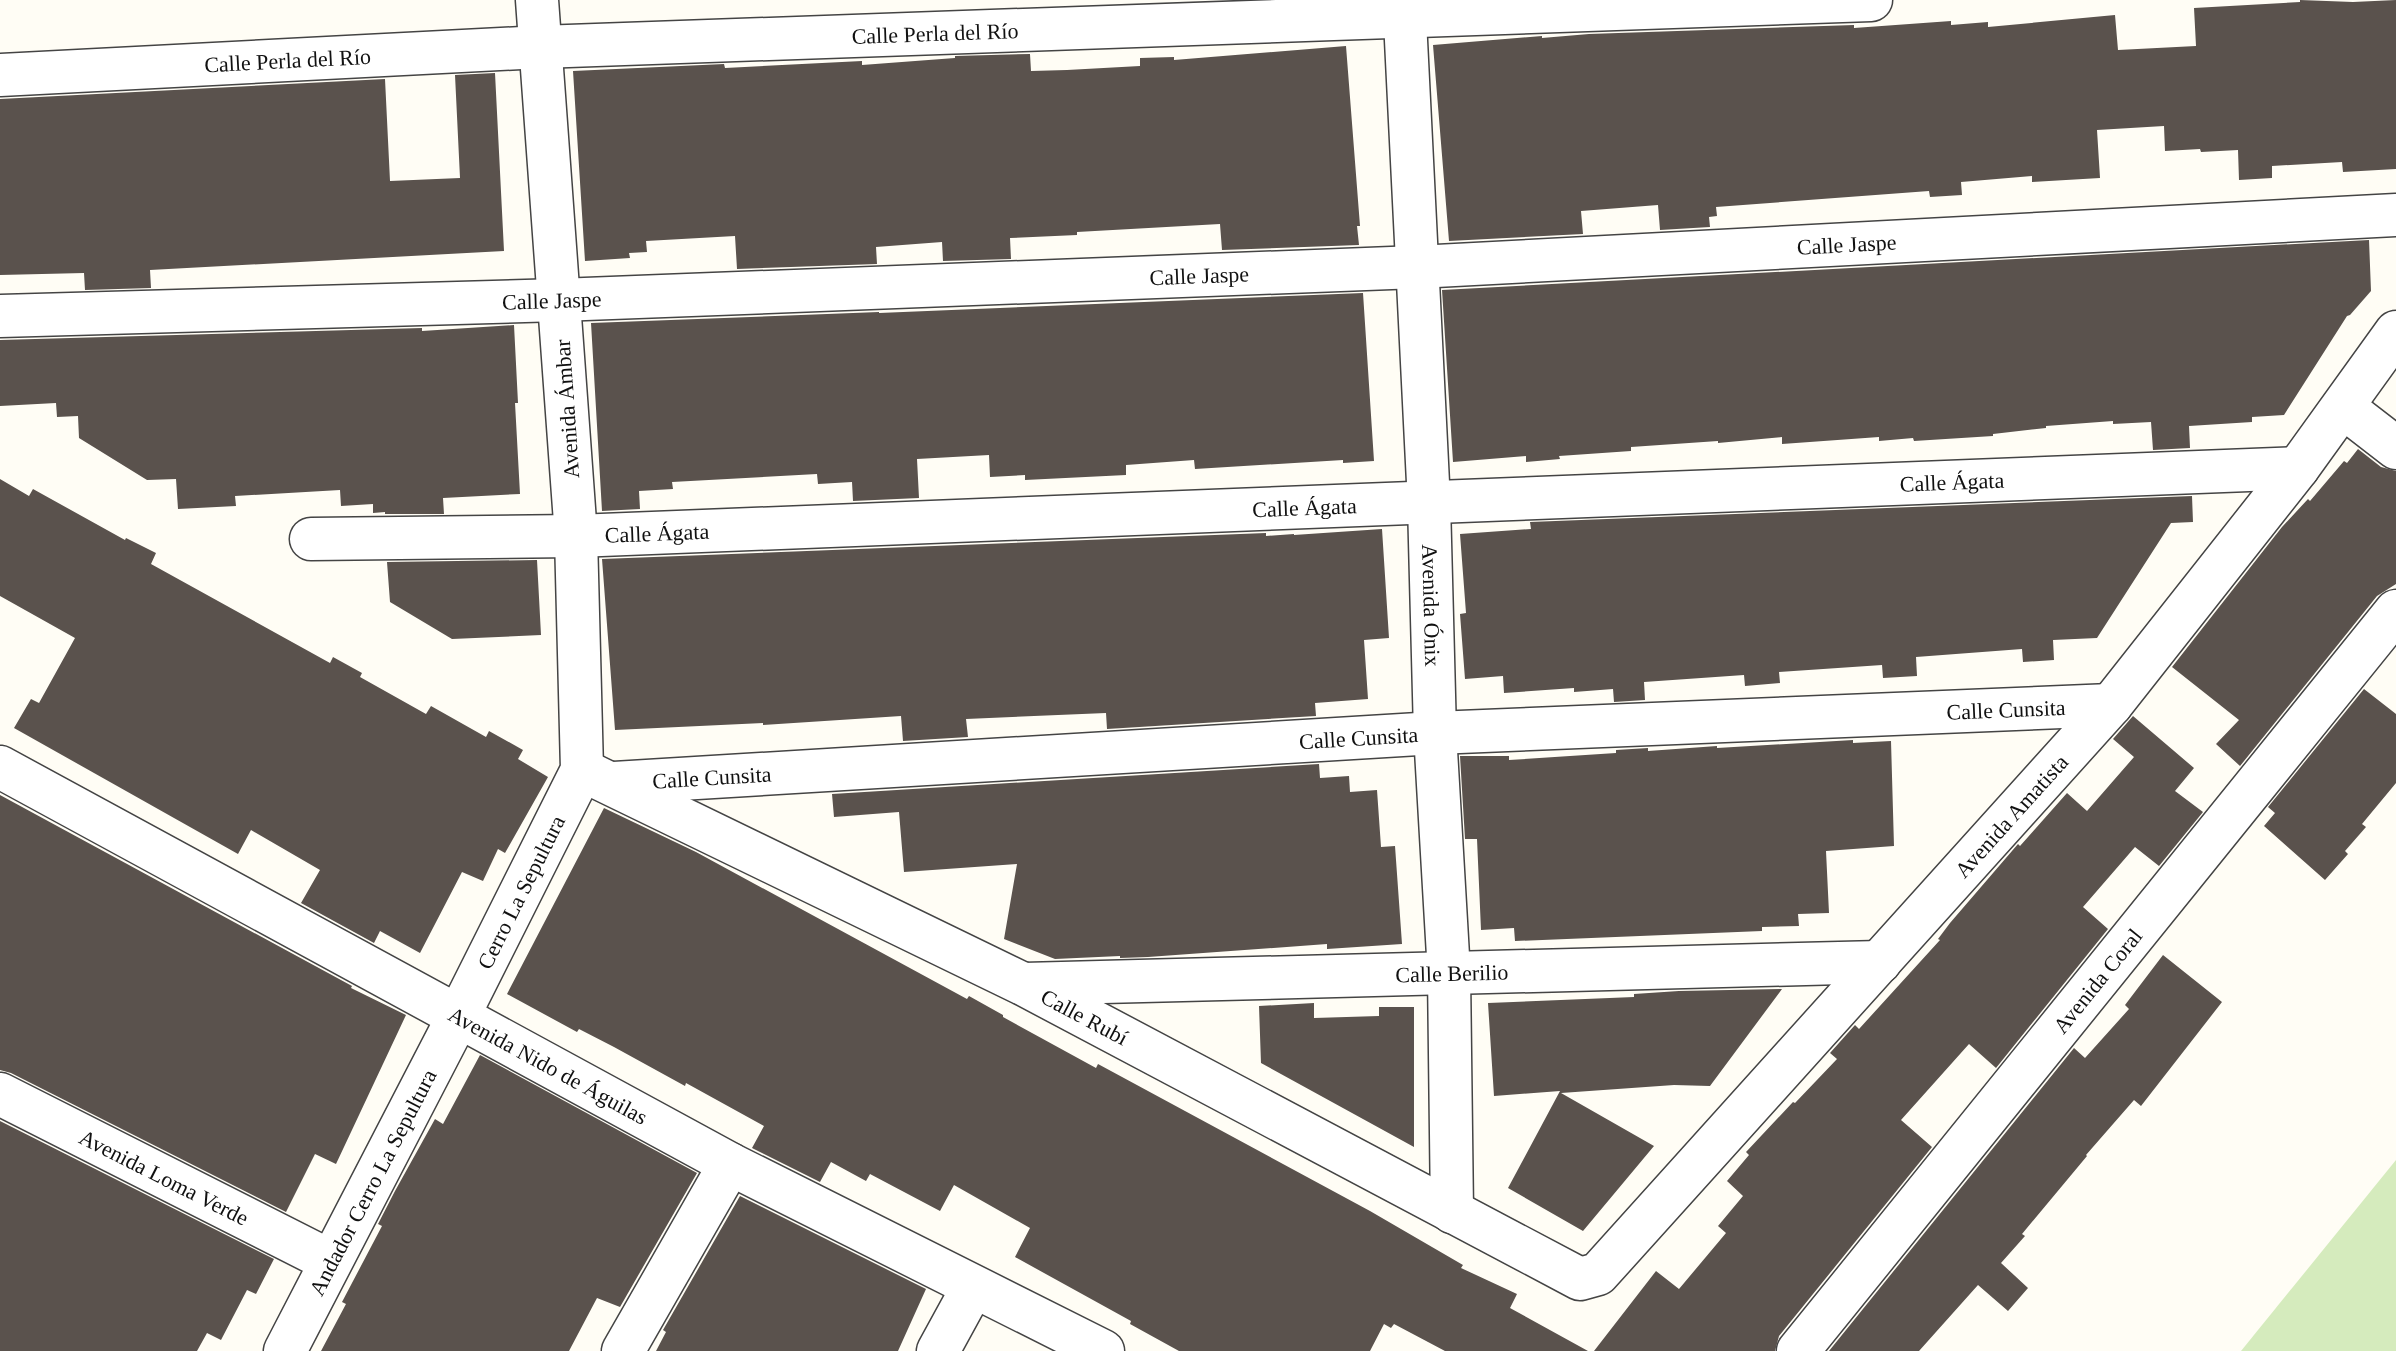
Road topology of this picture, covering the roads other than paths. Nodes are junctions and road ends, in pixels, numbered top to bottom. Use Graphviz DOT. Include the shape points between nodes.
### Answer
graph roads {
  1 [pos="537,0"];
  2 [pos="1871,0"];
  3 [pos="1404,9"];
  4 [pos="540,47"];
  5 [pos="0,75"];
  6 [pos="2396,215"];
  7 [pos="1417,267"];
  8 [pos="559,300"];
  9 [pos="0,316"];
  10 [pos="2396,332"];
  11 [pos="2343,407"];
  12 [pos="2396,448"];
  13 [pos="2298,468"];
  14 [pos="1429,503"];
  15 [pos="576,536"];
  16 [pos="311,539"];
  17 [pos="2396,611"];
  18 [pos="2111,705"];
  19 [pos="1435,733"];
  20 [pos="0,767"];
  21 [pos="595,777"];
  22 [pos="1880,962"];
  23 [pos="1449,973"];
  24 [pos="1023,984"];
  25 [pos="459,1015"];
  26 [pos="0,1094"];
  27 [pos="730,1164"];
  28 [pos="1452,1212"];
  29 [pos="330,1261"];
  30 [pos="1589,1276"];
  31 [pos="973,1287"];
  32 [pos="285,1351"];
  33 [pos="623,1351"];
  34 [pos="938,1351"];
  35 [pos="1103,1351"];
  36 [pos="1798,1351"];
  1 -- 4 [label="street, Avenida Ámbar"];
  2 -- 3 [label="street, Calle Perla del Río"];
  3 -- 4 [label="street, Calle Perla del Río"];
  3 -- 7 [label="street, Avenida Ónix"];
  4 -- 5 [label="street, Calle Perla del Río"];
  4 -- 8 [label="street, Avenida Ámbar"];
  6 -- 7 [label="street, Calle Jaspe"];
  7 -- 8 [label="street, Calle Jaspe"];
  7 -- 14 [label="street, Avenida Ónix"];
  8 -- 9 [label="street, Calle Jaspe"];
  8 -- 15 [label="street, Avenida Ámbar"];
  10 -- 11 [label="street, Avenida Amatista"];
  11 -- 12 [label="street"];
  11 -- 13 [label="street, Avenida Amatista"];
  13 -- 14 [label="street, Calle Ágata"];
  13 -- 18 [label="street, Avenida Amatista"];
  14 -- 15 [label="street, Calle Ágata"];
  14 -- 19 [label="street, Avenida Ónix"];
  15 -- 16 [label="street, Calle Ágata"];
  15 -- 21 [label="street, Avenida Ámbar"];
  17 -- 36 [label="street, Avenida Coral"];
  18 -- 19 [label="street, Calle Cunsita"];
  18 -- 22 [label="street, Avenida Amatista"];
  19 -- 21 [label="street, Calle Cunsita"];
  19 -- 23 [label="street, Avenida Ónix"];
  20 -- 25 [label="street, Avenida Nido de Águilas"];
  21 -- 24 [label="street, Calle Rubí"];
  21 -- 25 [label="street, Cerro La Sepultura"];
  22 -- 23 [label="street, Calle Berilio"];
  22 -- 30 [label="street, Avenida Amatista"];
  23 -- 24 [label="street, Calle Berilio"];
  23 -- 28 [label="street, Avenida Ónix"];
  24 -- 28 [label="street, Calle Rubí"];
  25 -- 27 [label="street, Avenida Nido de Águilas"];
  25 -- 29 [label="street, Andador Cerro La Sepultura"];
  26 -- 29 [label="street, Avenida Loma Verde"];
  27 -- 31 [label="street, Avenida Nido de Águilas"];
  27 -- 33 [label="street"];
  28 -- 30 [label="street, Calle Rubí"];
  29 -- 32 [label="street, Andador Cerro La Sepultura"];
  31 -- 34 [label="street"];
  31 -- 35 [label="street, Avenida Nido de Águilas"];
}
